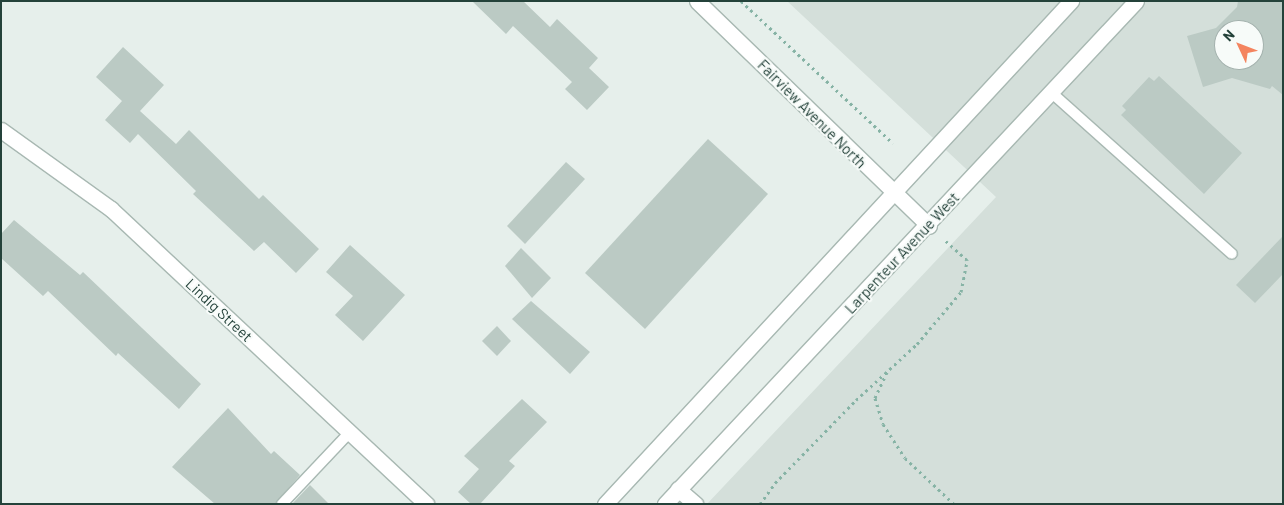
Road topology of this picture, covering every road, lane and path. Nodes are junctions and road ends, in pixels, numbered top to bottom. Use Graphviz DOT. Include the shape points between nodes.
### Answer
graph roads {
  1 [pos="697,1"];
  2 [pos="741,1"];
  3 [pos="1071,1"];
  4 [pos="1136,1"];
  5 [pos="1052,92"];
  6 [pos="1,130"];
  7 [pos="893,143"];
  8 [pos="894,194"];
  9 [pos="929,226"];
  10 [pos="1232,254"];
  11 [pos="889,370"];
  12 [pos="350,432"];
  13 [pos="678,489"];
  14 [pos="282,504"];
  15 [pos="426,504"];
  16 [pos="605,504"];
  17 [pos="666,504"];
  18 [pos="695,504"];
  19 [pos="760,504"];
  20 [pos="954,504"];
  1 -- 8 [label="main road, Fairview Avenue North"];
  2 -- 7 [label="path"];
  3 -- 8 [label="main road"];
  4 -- 5 [label="main road, Larpenteur Avenue West"];
  5 -- 9 [label="main road, Larpenteur Avenue West"];
  5 -- 10 [label="lane"];
  6 -- 12 [label="main road, Lindig Street" via="111,209"];
  8 -- 9 [label="main road, Fairview Avenue North"];
  8 -- 16 [label="main road"];
  9 -- 11 [label="path" via="967,260 961,292 917,344"];
  9 -- 13 [label="main road, Larpenteur Avenue West"];
  11 -- 19 [label="path" via="775,483"];
  11 -- 20 [label="path" via="875,398 883,424 906,458"];
  12 -- 14 [label="lane"];
  12 -- 15 [label="main road, Lindig Street"];
  13 -- 17 [label="main road, Larpenteur Avenue West"];
  13 -- 18 [label="main road"];
}
